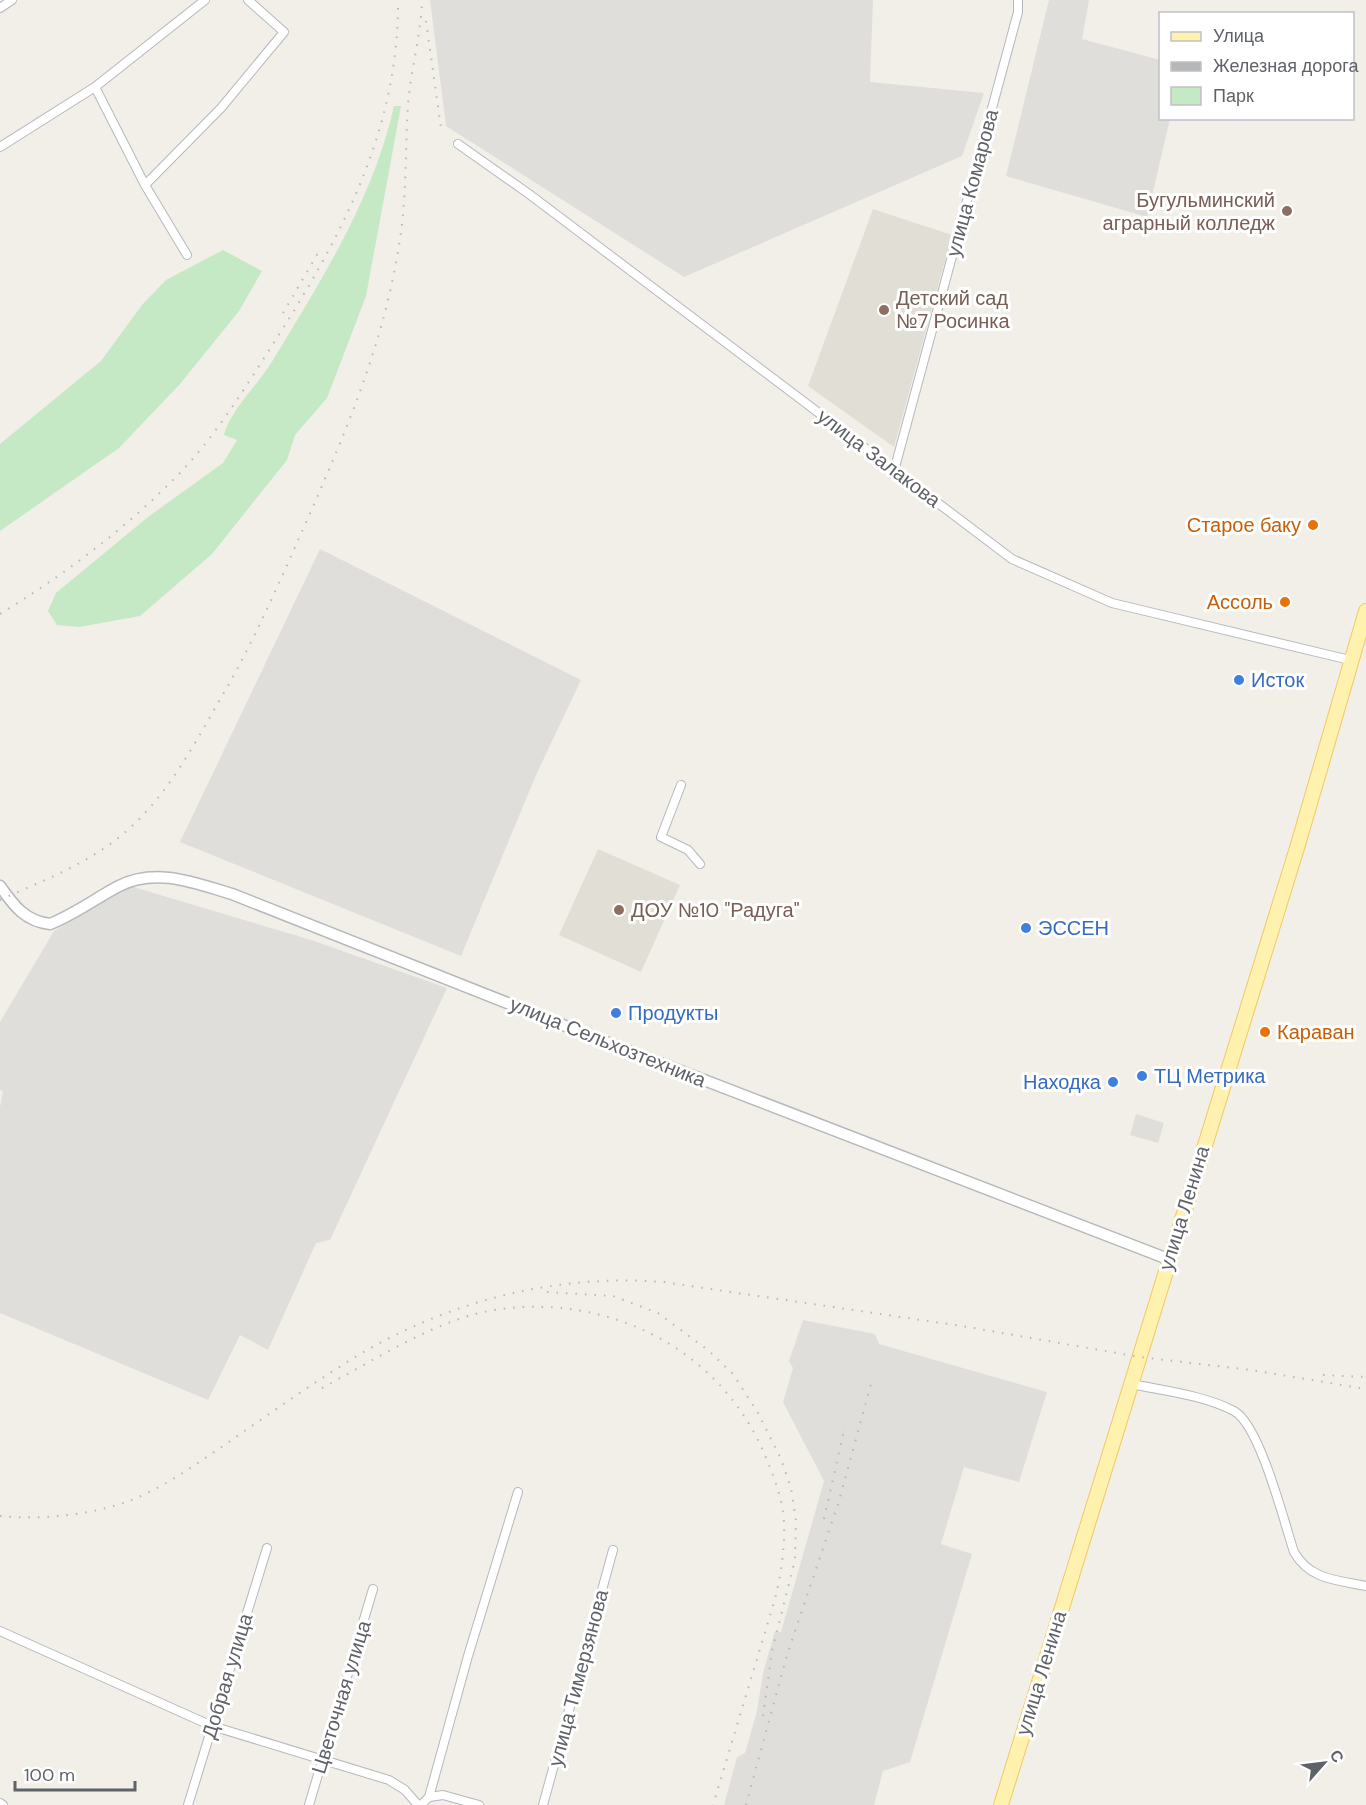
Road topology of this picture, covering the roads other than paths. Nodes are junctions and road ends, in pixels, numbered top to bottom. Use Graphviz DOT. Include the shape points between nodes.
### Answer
graph roads {
  1 [pos="12,0"];
  2 [pos="205,0"];
  3 [pos="249,0"];
  4 [pos="1018,0"];
  5 [pos="0,8"];
  6 [pos="95,87"];
  7 [pos="458,144"];
  8 [pos="0,147"];
  9 [pos="144,185"];
  10 [pos="187,255"];
  11 [pos="894,471"];
  12 [pos="1366,611"];
  13 [pos="1354,661"];
  14 [pos="681,784"];
  15 [pos="700,864"];
  16 [pos="0,886"];
  17 [pos="1168,1259"];
  18 [pos="1132,1384"];
  19 [pos="518,1492"];
  20 [pos="267,1548"];
  21 [pos="613,1550"];
  22 [pos="1366,1586"];
  23 [pos="373,1589"];
  24 [pos="0,1631"];
  25 [pos="212,1726"];
  26 [pos="321,1761"];
  27 [pos="429,1797"];
  28 [pos="188,1805"];
  29 [pos="309,1805"];
  30 [pos="420,1805"];
  31 [pos="479,1805"];
  32 [pos="543,1805"];
  33 [pos="1001,1805"];
  1 -- 5 [label="street"];
  2 -- 6 [label="street"];
  3 -- 9 [label="street" via="284,32 222,108"];
  4 -- 11 [label="street, улица Комарова" via="1018,12"];
  6 -- 8 [label="street"];
  6 -- 9 [label="street"];
  7 -- 11 [label="street, улица Залакова"];
  9 -- 10 [label="street"];
  11 -- 13 [label="street, улица Залакова" via="1012,559 1112,603"];
  12 -- 13 [label="main road, улица Ленина"];
  13 -- 17 [label="main road, улица Ленина"];
  14 -- 15 [label="street" via="661,837 688,850"];
  16 -- 17 [label="street, улица Сельхозтехника" via="21,914 50,924 137,879 182,879 232,894"];
  17 -- 18 [label="main road, улица Ленина"];
  18 -- 22 [label="street" via="1209,1401 1236,1412 1247,1422 1257,1441 1302,1566 1316,1574"];
  18 -- 33 [label="main road, улица Ленина"];
  19 -- 27 [label="street"];
  20 -- 25 [label="street, Добрая улица"];
  21 -- 32 [label="street, улица Тимерзянова"];
  23 -- 26 [label="street, Цветочная улица"];
  24 -- 25 [label="street"];
  25 -- 26 [label="street"];
  25 -- 28 [label="street, Добрая улица"];
  26 -- 29 [label="street, Цветочная улица"];
  26 -- 30 [label="street" via="389,1780"];
  27 -- 30 [label="street"];
  27 -- 31 [label="street" via="443,1795"];
}
